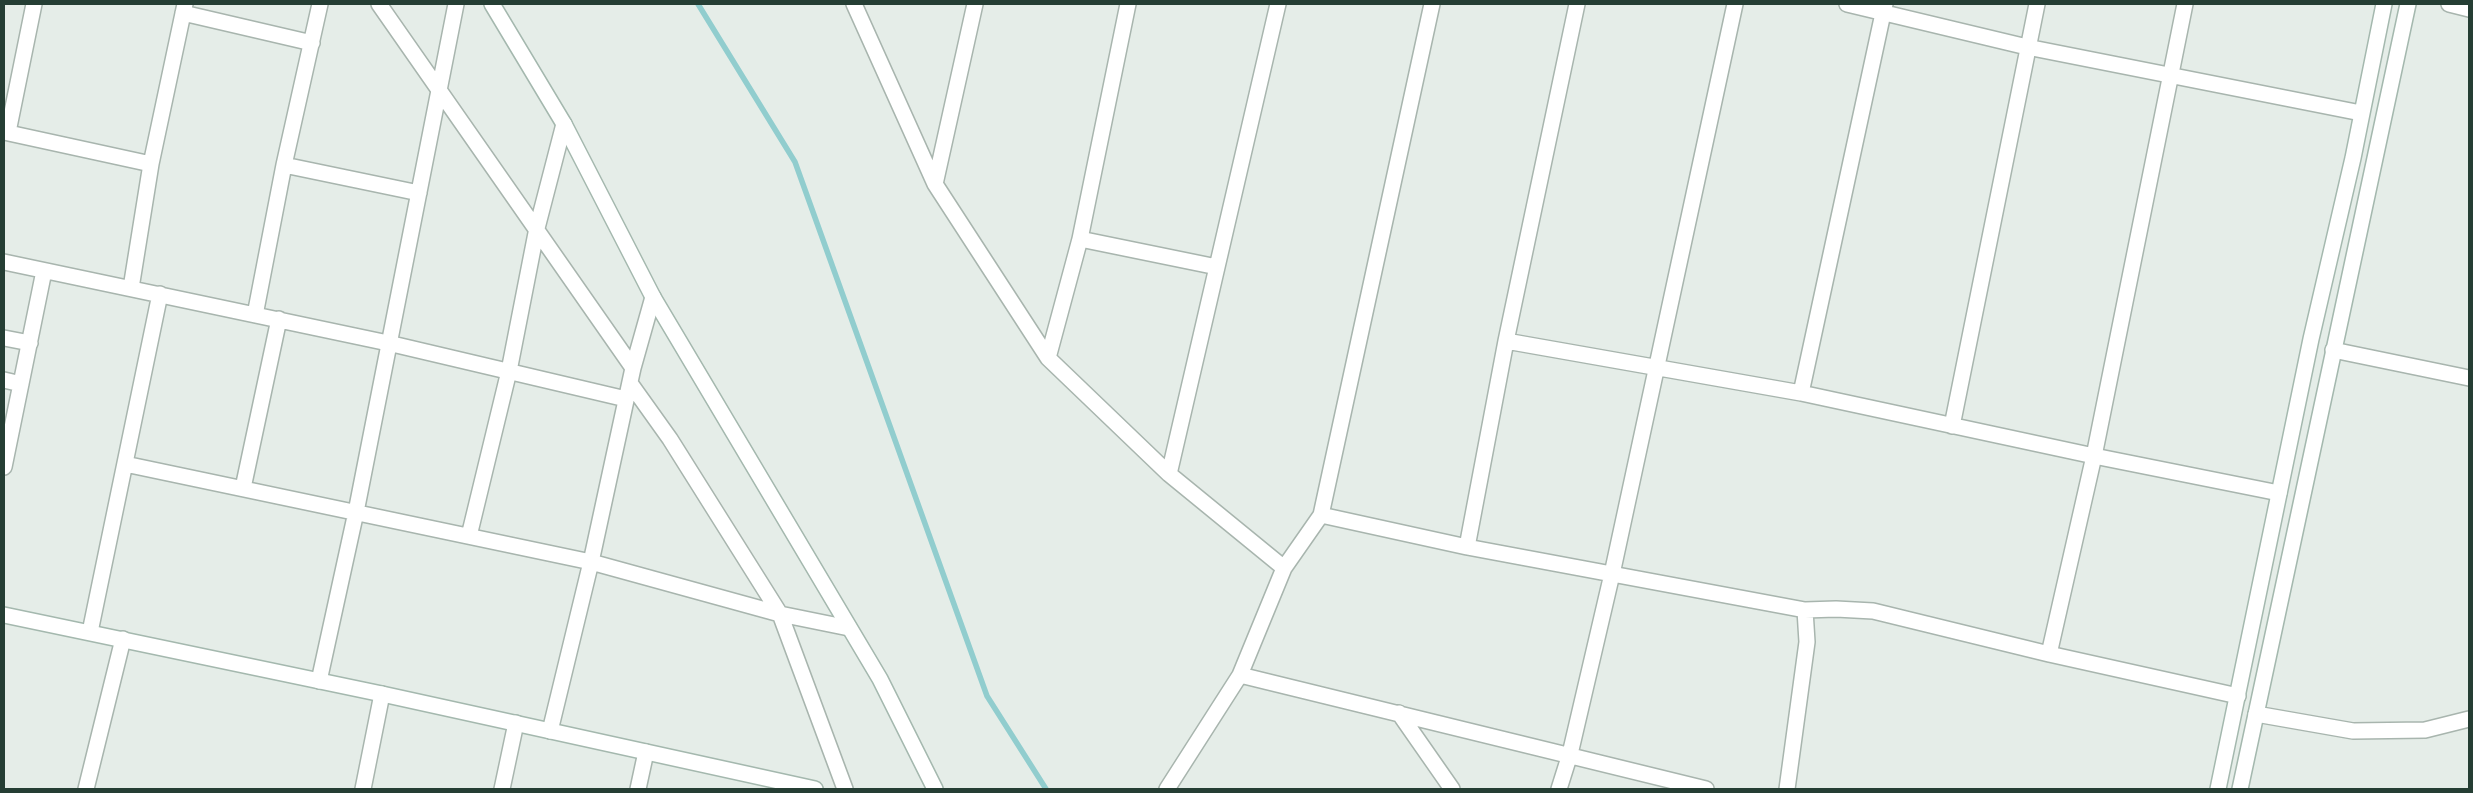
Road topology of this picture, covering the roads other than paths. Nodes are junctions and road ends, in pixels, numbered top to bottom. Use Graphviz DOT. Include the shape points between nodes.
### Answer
graph roads {
  1 [pos="34,4"];
  2 [pos="320,4"];
  3 [pos="379,4"];
  4 [pos="456,4"];
  5 [pos="492,4"];
  6 [pos="854,4"];
  7 [pos="975,4"];
  8 [pos="1128,4"];
  9 [pos="1278,4"];
  10 [pos="1432,4"];
  11 [pos="1577,4"];
  12 [pos="1735,4"];
  13 [pos="1847,4"];
  14 [pos="2037,4"];
  15 [pos="2186,4"];
  16 [pos="2384,4"];
  17 [pos="2408,4"];
  18 [pos="2449,4"];
  19 [pos="184,8"];
  20 [pos="1884,8"];
  21 [pos="2469,9"];
  22 [pos="312,43"];
  23 [pos="2028,47"];
  24 [pos="2170,75"];
  25 [pos="439,88"];
  26 [pos="2361,113"];
  27 [pos="564,124"];
  28 [pos="6,132"];
  29 [pos="151,164"];
  30 [pos="284,165"];
  31 [pos="935,184"];
  32 [pos="419,193"];
  33 [pos="537,228"];
  34 [pos="1080,239"];
  35 [pos="4,262"];
  36 [pos="1217,267"];
  37 [pos="44,272"];
  38 [pos="131,288"];
  39 [pos="160,294"];
  40 [pos="652,296"];
  41 [pos="255,315"];
  42 [pos="278,319"];
  43 [pos="4,338"];
  44 [pos="1506,341"];
  45 [pos="30,343"];
  46 [pos="388,343"];
  47 [pos="2334,350"];
  48 [pos="1048,358"];
  49 [pos="1657,367"];
  50 [pos="509,371"];
  51 [pos="632,376"];
  52 [pos="2469,378"];
  53 [pos="4,380"];
  54 [pos="21,384"];
  55 [pos="1801,393"];
  56 [pos="626,399"];
  57 [pos="1952,426"];
  58 [pos="2094,456"];
  59 [pos="125,464"];
  60 [pos="4,467"];
  61 [pos="1169,474"];
  62 [pos="243,488"];
  63 [pos="2279,493"];
  64 [pos="356,512"];
  65 [pos="1321,514"];
  66 [pos="469,536"];
  67 [pos="1467,547"];
  68 [pos="591,562"];
  69 [pos="1284,568"];
  70 [pos="1612,574"];
  71 [pos="1805,610"];
  72 [pos="780,614"];
  73 [pos="4,615"];
  74 [pos="849,628"];
  75 [pos="90,632"];
  76 [pos="123,639"];
  77 [pos="2050,654"];
  78 [pos="1240,675"];
  79 [pos="318,681"];
  80 [pos="382,694"];
  81 [pos="2238,696"];
  82 [pos="1399,713"];
  83 [pos="2256,714"];
  84 [pos="2469,719"];
  85 [pos="516,723"];
  86 [pos="550,731"];
  87 [pos="646,752"];
  88 [pos="1570,754"];
  89 [pos="768,784"];
  90 [pos="1697,788"];
  91 [pos="86,789"];
  92 [pos="363,789"];
  93 [pos="502,789"];
  94 [pos="638,789"];
  95 [pos="815,789"];
  96 [pos="845,789"];
  97 [pos="934,789"];
  98 [pos="1167,789"];
  99 [pos="1452,789"];
  100 [pos="1559,789"];
  101 [pos="1787,789"];
  102 [pos="2218,789"];
  103 [pos="2240,789"];
  1 -- 28 [label="street"];
  2 -- 22 [label="street"];
  3 -- 25 [label="street"];
  4 -- 25 [label="street"];
  5 -- 27 [label="street"];
  6 -- 31 [label="street"];
  7 -- 31 [label="street"];
  8 -- 34 [label="street"];
  9 -- 36 [label="street"];
  10 -- 65 [label="street"];
  11 -- 44 [label="street"];
  12 -- 49 [label="street"];
  13 -- 20 [label="street"];
  14 -- 23 [label="street"];
  15 -- 24 [label="street"];
  16 -- 26 [label="street"];
  17 -- 47 [label="street"];
  18 -- 21 [label="street"];
  19 -- 22 [label="street"];
  19 -- 29 [label="street"];
  20 -- 23 [label="street"];
  20 -- 55 [label="street"];
  22 -- 30 [label="street"];
  23 -- 24 [label="street"];
  23 -- 57 [label="street"];
  24 -- 26 [label="street"];
  24 -- 58 [label="street"];
  25 -- 32 [label="street"];
  25 -- 33 [label="street"];
  26 -- 63 [label="street"];
  27 -- 33 [label="street"];
  27 -- 40 [label="street"];
  28 -- 29 [label="street"];
  29 -- 38 [label="street"];
  30 -- 32 [label="street"];
  30 -- 41 [label="street"];
  31 -- 48 [label="street"];
  32 -- 46 [label="street"];
  33 -- 50 [label="street"];
  33 -- 51 [label="street"];
  34 -- 36 [label="street"];
  34 -- 48 [label="street"];
  35 -- 37 [label="street"];
  36 -- 61 [label="street"];
  37 -- 38 [label="street"];
  37 -- 45 [label="street"];
  38 -- 39 [label="street"];
  39 -- 41 [label="street"];
  39 -- 59 [label="street"];
  40 -- 51 [label="street"];
  40 -- 74 [label="street"];
  41 -- 42 [label="street"];
  42 -- 46 [label="street"];
  42 -- 62 [label="street"];
  43 -- 45 [label="street"];
  44 -- 49 [label="street"];
  44 -- 67 [label="street"];
  45 -- 54 [label="street"];
  46 -- 50 [label="street"];
  46 -- 64 [label="street"];
  47 -- 52 [label="street"];
  47 -- 83 [label="street"];
  48 -- 61 [label="street"];
  49 -- 55 [label="street"];
  49 -- 70 [label="street"];
  50 -- 56 [label="street"];
  50 -- 66 [label="street"];
  51 -- 56 [label="street"];
  51 -- 72 [label="street"];
  53 -- 54 [label="street"];
  54 -- 60 [label="street"];
  55 -- 57 [label="street"];
  56 -- 68 [label="street"];
  57 -- 58 [label="street"];
  58 -- 63 [label="street"];
  58 -- 77 [label="street"];
  59 -- 62 [label="street"];
  59 -- 75 [label="street"];
  61 -- 69 [label="street"];
  62 -- 64 [label="street"];
  63 -- 81 [label="street"];
  64 -- 66 [label="street"];
  64 -- 79 [label="street"];
  65 -- 67 [label="street"];
  65 -- 69 [label="street"];
  66 -- 68 [label="street"];
  67 -- 70 [label="street"];
  68 -- 72 [label="street"];
  68 -- 86 [label="street"];
  69 -- 78 [label="street"];
  70 -- 71 [label="street"];
  70 -- 88 [label="street"];
  71 -- 77 [label="street" via="1873,611"];
  71 -- 101 [label="street" via="1807,642"];
  72 -- 74 [label="street"];
  72 -- 96 [label="street"];
  73 -- 75 [label="street"];
  74 -- 97 [label="street" via="880,679"];
  75 -- 76 [label="street"];
  76 -- 79 [label="street"];
  76 -- 91 [label="street"];
  77 -- 81 [label="street"];
  78 -- 82 [label="street"];
  78 -- 98 [label="street"];
  79 -- 80 [label="street"];
  80 -- 85 [label="street"];
  80 -- 92 [label="street"];
  81 -- 102 [label="street"];
  82 -- 88 [label="street"];
  82 -- 99 [label="street"];
  83 -- 84 [label="street" via="2353,731 2425,730"];
  83 -- 103 [label="street"];
  85 -- 86 [label="street"];
  85 -- 93 [label="street"];
  86 -- 87 [label="street"];
  87 -- 89 [label="street"];
  87 -- 94 [label="street"];
  88 -- 90 [label="street"];
  88 -- 100 [label="street"];
  89 -- 95 [label="street"];
}
